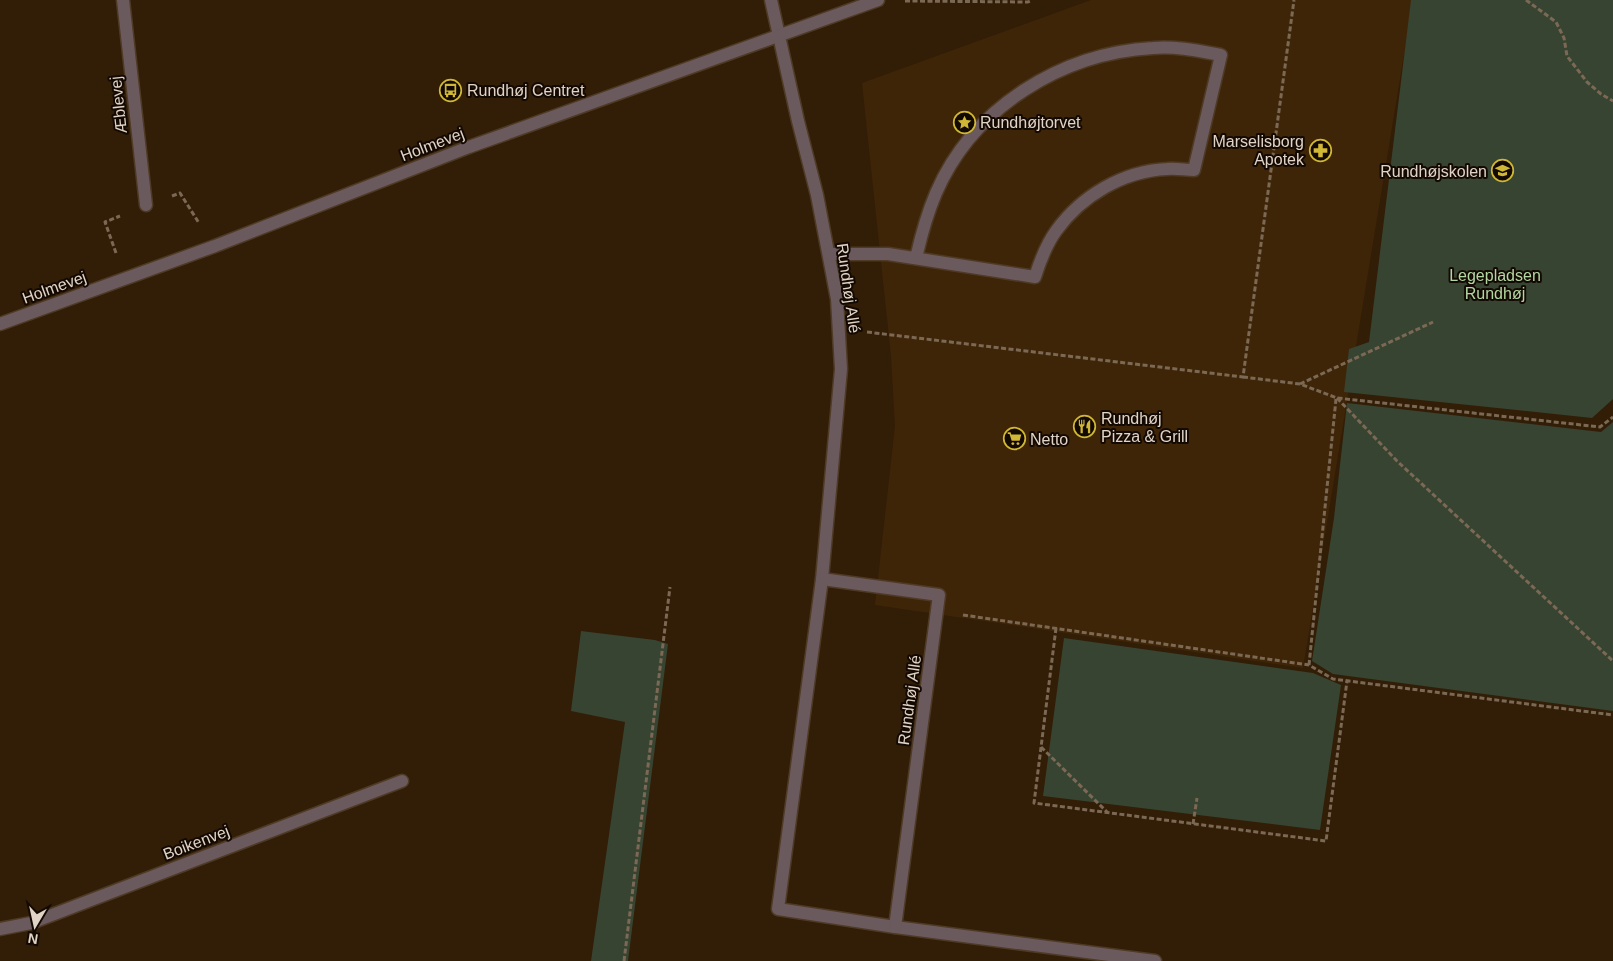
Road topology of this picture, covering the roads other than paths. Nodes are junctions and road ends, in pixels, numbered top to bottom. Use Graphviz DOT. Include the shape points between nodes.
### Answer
graph roads {
  1 [pos="123,0"];
  2 [pos="771,0"];
  3 [pos="876,0"];
  4 [pos="780,36"];
  5 [pos="146,206"];
  6 [pos="829,254"];
  7 [pos="916,258"];
  8 [pos="0,324"];
  9 [pos="822,580"];
  10 [pos="402,781"];
  11 [pos="895,927"];
  12 [pos="0,929"];
  13 [pos="1155,961"];
  1 -- 5 [label="street, Æblevej"];
  2 -- 4 [label="street, Rundhøj Allé"];
  3 -- 4 [label="street, Holmevej"];
  4 -- 6 [label="street, Rundhøj Allé"];
  4 -- 8 [label="street, Holmevej" via="469,146 215,246"];
  6 -- 7 [label="street" via="888,254"];
  6 -- 9 [label="street, Rundhøj Allé" via="837,299 841,368"];
  7 -- 7 [label="street" via="1035,277 1055,232 1090,196 1114,182 1140,173 1194,170 1221,54 1188,49 1122,51 1058,70 1028,87 994,113 954,161 936,191"];
  9 -- 11 [label="street, Rundhøj Allé" via="778,909"];
  9 -- 11 [label="street, Rundhøj Allé" via="939,595"];
  10 -- 12 [label="street, Boikenvej" via="31,923"];
  11 -- 13 [label="street, Rundhøj Allé"];
}
